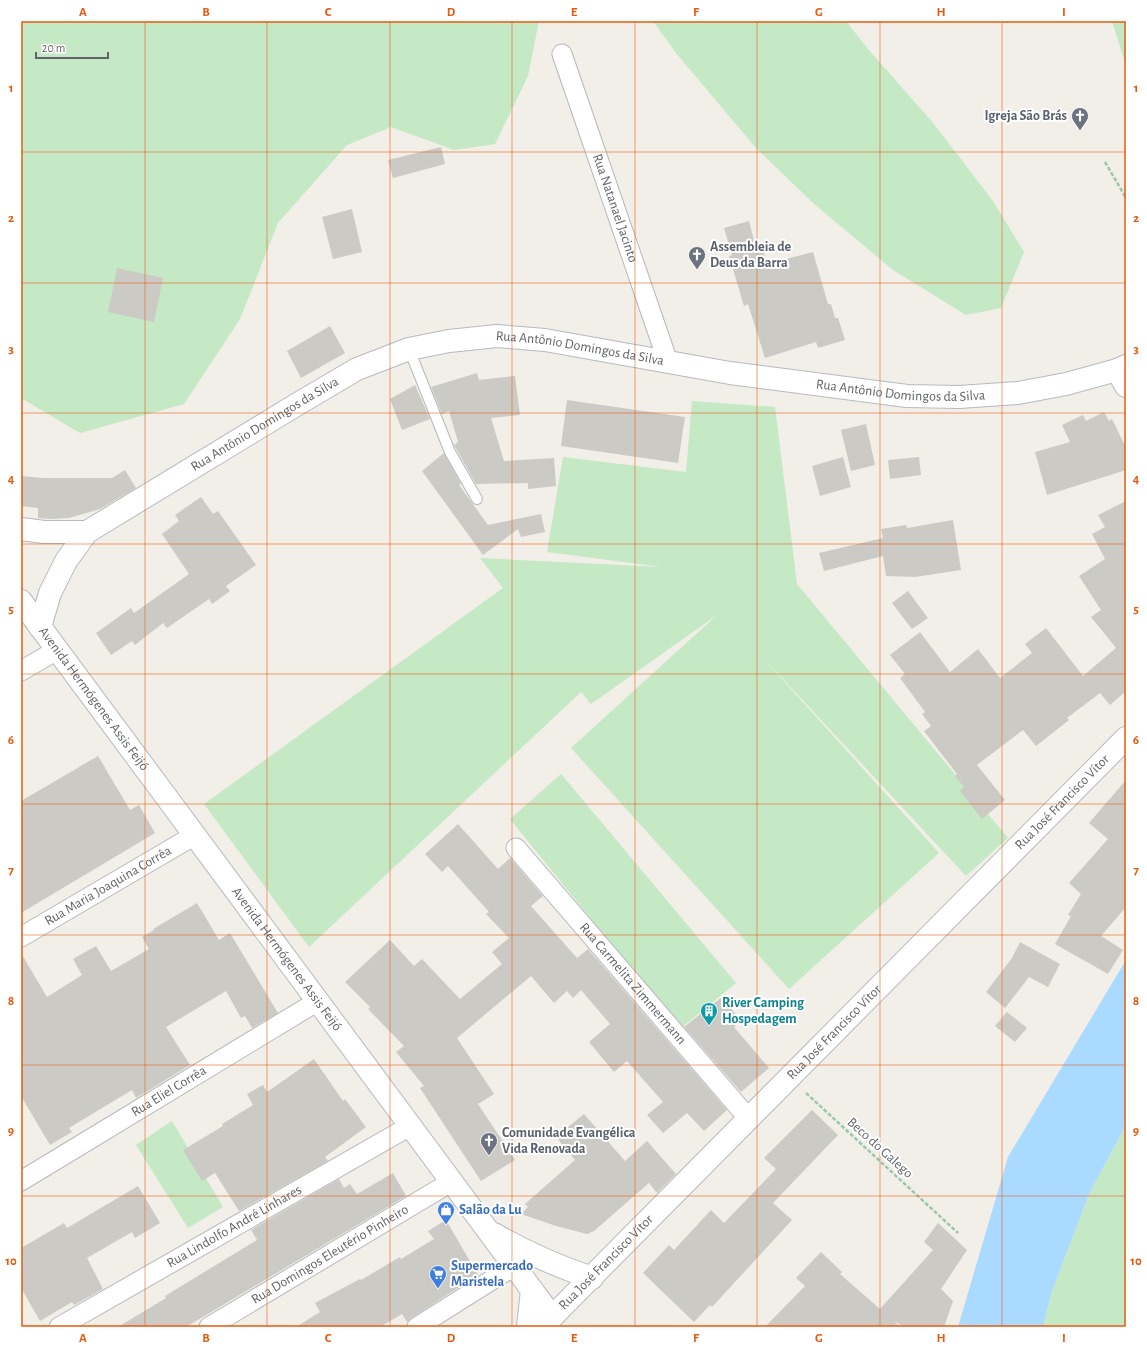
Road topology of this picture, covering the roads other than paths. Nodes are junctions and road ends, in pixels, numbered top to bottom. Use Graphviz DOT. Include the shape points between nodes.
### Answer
graph roads {
  1 [pos="562,54"];
  2 [pos="409,350"];
  3 [pos="668,362"];
  4 [pos="1123,374"];
  5 [pos="477,499"];
  6 [pos="21,529"];
  7 [pos="87,532"];
  8 [pos="21,601"];
  9 [pos="40,627"];
  10 [pos="57,650"];
  11 [pos="21,671"];
  12 [pos="1126,738"];
  13 [pos="195,835"];
  14 [pos="516,848"];
  15 [pos="21,937"];
  16 [pos="318,1001"];
  17 [pos="749,1119"];
  18 [pos="410,1126"];
  19 [pos="21,1180"];
  20 [pos="451,1182"];
  21 [pos="486,1229"];
  22 [pos="514,1266"];
  23 [pos="592,1278"];
  24 [pos="532,1290"];
  25 [pos="552,1324"];
  26 [pos="59,1327"];
  27 [pos="209,1327"];
  28 [pos="417,1327"];
  29 [pos="528,1327"];
  1 -- 3 [label="street, Rua Natanael Jacinto"];
  2 -- 3 [label="main road, Rua Antônio Domingos da Silva" via="449,341 497,336 545,340"];
  2 -- 5 [label="lane" via="450,452"];
  2 -- 7 [label="main road, Rua Antônio Domingos da Silva" via="357,369"];
  3 -- 4 [label="main road, Rua Antônio Domingos da Silva" via="730,373 907,396 959,397 1018,393"];
  6 -- 7 [label="main road"];
  7 -- 9 [label="main road, Rua Antônio Domingos da Silva" via="66,561 50,593"];
  8 -- 9 [label="main road, Avenida Hermógenes Assis Feijó"];
  9 -- 10 [label="main road, Avenida Hermógenes Assis Feijó"];
  10 -- 11 [label="street"];
  10 -- 13 [label="main road, Avenida Hermógenes Assis Feijó"];
  12 -- 17 [label="main road, Rua José Francisco Vítor"];
  13 -- 15 [label="street, Rua Maria Joaquina Corrêa"];
  13 -- 16 [label="main road, Avenida Hermógenes Assis Feijó"];
  14 -- 17 [label="street, Rua Carmelita Zimmermann"];
  16 -- 18 [label="main road, Avenida Hermógenes Assis Feijó"];
  16 -- 19 [label="street, Rua Eliel Corrêa"];
  17 -- 23 [label="main road, Rua José Francisco Vítor"];
  18 -- 20 [label="main road, Avenida Hermógenes Assis Feijó"];
  18 -- 26 [label="street, Rua Lindolfo André Linhares"];
  20 -- 21 [label="main road, Avenida Hermógenes Assis Feijó"];
  20 -- 27 [label="street, Rua Domingos Eleutério Pinheiro"];
  21 -- 22 [label="main road, Avenida Hermógenes Assis Feijó"];
  21 -- 23 [label="main road" via="537,1257"];
  22 -- 24 [label="main road, Avenida Hermógenes Assis Feijó"];
  22 -- 28 [label="street"];
  23 -- 25 [label="main road, Rua José Francisco Vítor"];
  24 -- 25 [label="main road, Avenida Hermógenes Assis Feijó"];
  24 -- 29 [label="main road"];
}
